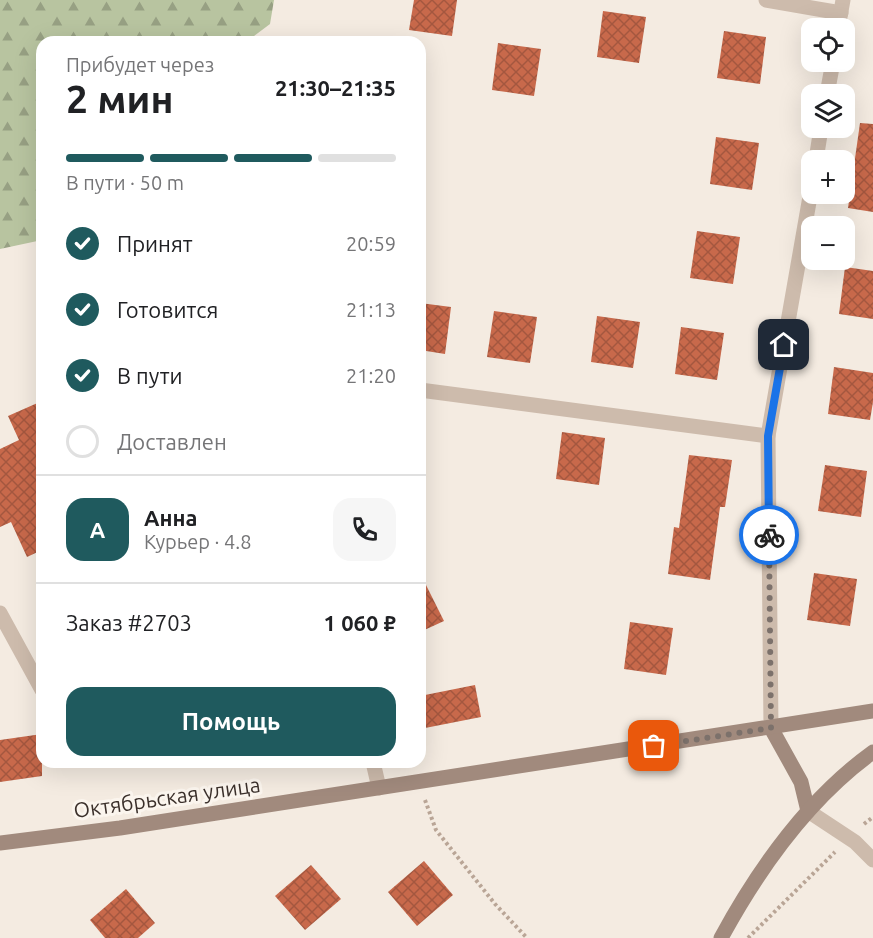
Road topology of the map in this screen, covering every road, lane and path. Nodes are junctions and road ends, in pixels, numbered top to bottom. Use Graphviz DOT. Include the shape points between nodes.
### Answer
graph roads {
  1 [pos="766,0"];
  2 [pos="842,6"];
  3 [pos="809,204"];
  4 [pos="426,391"];
  5 [pos="768,436"];
  6 [pos="0,613"];
  7 [pos="36,679"];
  8 [pos="873,711"];
  9 [pos="771,728"];
  10 [pos="873,752"];
  11 [pos="374,768"];
  12 [pos="419,782"];
  13 [pos="379,788"];
  14 [pos="808,811"];
  15 [pos="849,838"];
  16 [pos="0,843"];
  17 [pos="873,860"];
  18 [pos="527,938"];
  19 [pos="721,938"];
  20 [pos="748,938"];
  1 -- 2 [label="street"];
  3 -- 5 [label="street"];
  4 -- 5 [label="street"];
  5 -- 9 [label="street"];
  6 -- 7 [label="street"];
  8 -- 9 [label="street, Октябрьская улица"];
  9 -- 12 [label="street, Октябрьская улица"];
  9 -- 14 [label="street" via="801,782"];
  10 -- 14 [label="street"];
  11 -- 13 [label="street"];
  12 -- 13 [label="street, Октябрьская улица"];
  12 -- 18 [label="path" via="436,830"];
  13 -- 16 [label="street, Октябрьская улица"];
  14 -- 15 [label="street"];
  14 -- 19 [label="street" via="769,859"];
  15 -- 17 [label="street"];
  15 -- 20 [label="path"];
}
